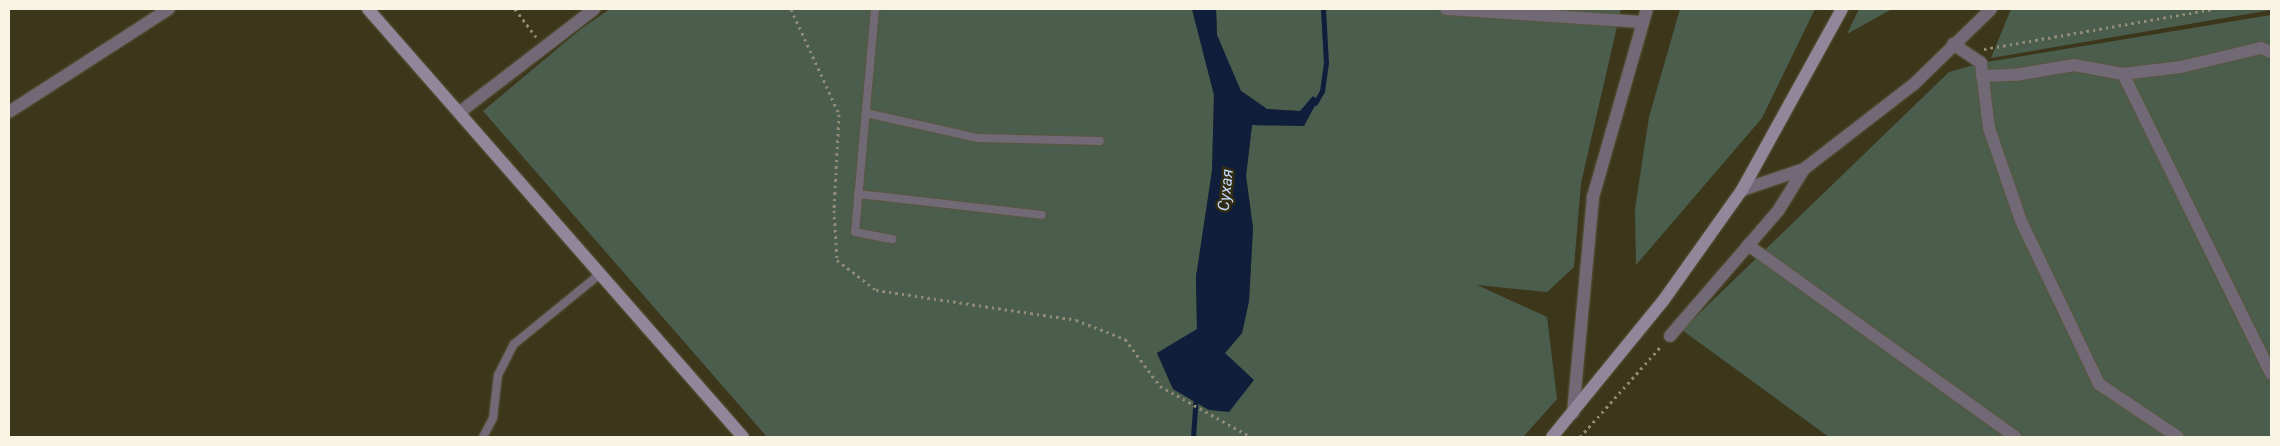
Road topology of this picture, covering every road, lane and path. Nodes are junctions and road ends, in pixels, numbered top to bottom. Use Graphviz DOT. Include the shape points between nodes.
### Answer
graph roads {
  1 [pos="169,9"];
  2 [pos="368,9"];
  3 [pos="515,9"];
  4 [pos="594,9"];
  5 [pos="791,9"];
  6 [pos="875,9"];
  7 [pos="1446,9"];
  8 [pos="1647,9"];
  9 [pos="1842,9"];
  10 [pos="1991,9"];
  11 [pos="2212,9"];
  12 [pos="1643,22"];
  13 [pos="1953,44"];
  14 [pos="542,46"];
  15 [pos="1965,52"];
  16 [pos="2271,52"];
  17 [pos="2124,74"];
  18 [pos="1982,76"];
  19 [pos="9,112"];
  20 [pos="460,112"];
  21 [pos="866,113"];
  22 [pos="1100,141"];
  23 [pos="1804,169"];
  24 [pos="1742,190"];
  25 [pos="858,194"];
  26 [pos="1042,215"];
  27 [pos="892,239"];
  28 [pos="1748,246"];
  29 [pos="600,274"];
  30 [pos="1670,336"];
  31 [pos="2271,373"];
  32 [pos="1573,413"];
  33 [pos="483,437"];
  34 [pos="743,437"];
  35 [pos="1251,437"];
  36 [pos="1552,437"];
  37 [pos="1580,437"];
  38 [pos="2015,437"];
  39 [pos="2178,437"];
  1 -- 19 [label="street"];
  2 -- 20 [label="main road"];
  3 -- 14 [label="path"];
  4 -- 14 [label="street"];
  5 -- 35 [label="path" via="839,114 834,210 837,260 876,290 1076,320 1125,339 1160,386"];
  6 -- 21 [label="lane"];
  7 -- 12 [label="street"];
  8 -- 12 [label="street"];
  9 -- 24 [label="main road"];
  10 -- 13 [label="street"];
  11 -- 15 [label="path"];
  12 -- 32 [label="street" via="1593,197"];
  13 -- 15 [label="street"];
  13 -- 23 [label="street" via="1914,84"];
  14 -- 20 [label="street"];
  15 -- 18 [label="street" via="1981,63"];
  16 -- 17 [label="street" via="2262,48 2181,67"];
  17 -- 18 [label="street" via="2074,66 2015,75"];
  17 -- 31 [label="street"];
  18 -- 39 [label="street" via="1989,128 2022,221 2099,384"];
  20 -- 29 [label="main road"];
  21 -- 22 [label="lane" via="978,138"];
  21 -- 25 [label="lane"];
  23 -- 24 [label="street"];
  23 -- 28 [label="street" via="1778,211"];
  24 -- 32 [label="main road" via="1663,301"];
  25 -- 26 [label="lane"];
  25 -- 27 [label="lane" via="855,232"];
  28 -- 30 [label="street"];
  28 -- 38 [label="street"];
  29 -- 33 [label="lane" via="514,344 498,375 493,418"];
  29 -- 34 [label="main road"];
  30 -- 37 [label="path"];
  32 -- 36 [label="main road"];
}
